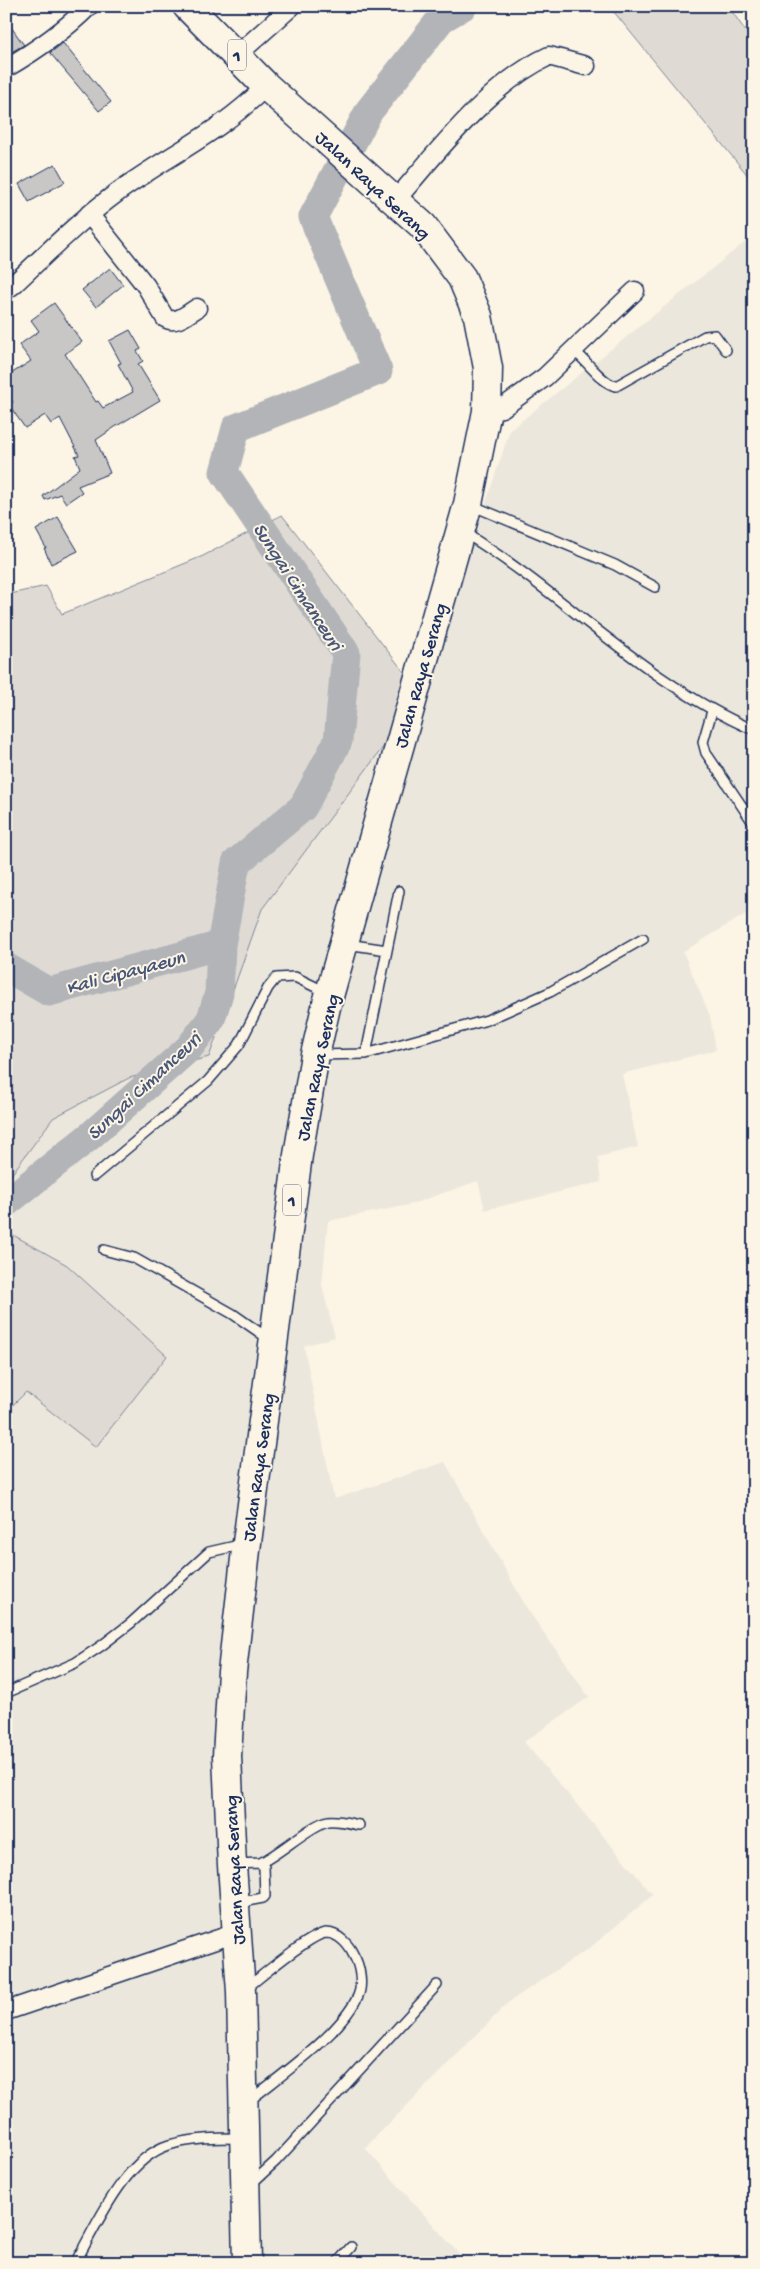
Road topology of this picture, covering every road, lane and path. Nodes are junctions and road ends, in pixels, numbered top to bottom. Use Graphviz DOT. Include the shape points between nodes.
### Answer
graph roads {
  1 [pos="89,6"];
  2 [pos="292,6"];
  3 [pos="188,7"];
  4 [pos="237,55"];
  5 [pos="586,66"];
  6 [pos="6,68"];
  7 [pos="266,86"];
  8 [pos="390,196"];
  9 [pos="90,214"];
  10 [pos="6,290"];
  11 [pos="636,291"];
  12 [pos="197,308"];
  13 [pos="573,350"];
  14 [pos="726,350"];
  15 [pos="486,411"];
  16 [pos="468,504"];
  17 [pos="461,530"];
  18 [pos="656,587"];
  19 [pos="712,711"];
  20 [pos="754,730"];
  21 [pos="754,824"];
  22 [pos="400,891"];
  23 [pos="643,939"];
  24 [pos="344,943"];
  25 [pos="387,950"];
  26 [pos="330,994"];
  27 [pos="366,1054"];
  28 [pos="315,1055"];
  29 [pos="94,1176"];
  30 [pos="104,1250"];
  31 [pos="274,1342"];
  32 [pos="247,1543"];
  33 [pos="6,1693"];
  34 [pos="359,1825"];
  35 [pos="260,1863"];
  36 [pos="232,1865"];
  37 [pos="234,1903"];
  38 [pos="236,1933"];
  39 [pos="437,1985"];
  40 [pos="241,1992"];
  41 [pos="6,2011"];
  42 [pos="244,2104"];
  43 [pos="244,2138"];
  44 [pos="246,2190"];
  45 [pos="351,2247"];
  46 [pos="76,2263"];
  47 [pos="246,2263"];
  48 [pos="337,2263"];
  1 -- 6 [label="street" via="38,50"];
  2 -- 4 [label="street"];
  3 -- 4 [label="highway, Jalan Raya Serang / 1"];
  4 -- 7 [label="highway, Jalan Raya Serang / 1"];
  5 -- 8 [label="street" via="549,56 518,72"];
  7 -- 8 [label="highway, Jalan Raya Serang / 1"];
  7 -- 9 [label="street" via="244,109 216,130 119,191"];
  8 -- 15 [label="highway, Jalan Raya Serang / 1" via="423,226 462,278 478,316 488,368"];
  9 -- 10 [label="street"];
  9 -- 12 [label="street" via="146,286 165,318 176,320"];
  11 -- 13 [label="street"];
  13 -- 14 [label="lane" via="609,385 616,386 705,336 715,335"];
  13 -- 15 [label="street" via="545,377 502,408"];
  15 -- 16 [label="highway, Jalan Raya Serang / 1"];
  16 -- 17 [label="highway, Jalan Raya Serang / 1"];
  16 -- 18 [label="lane" via="615,565"];
  17 -- 19 [label="lane" via="502,556 672,686"];
  17 -- 24 [label="highway, Jalan Raya Serang / 1"];
  19 -- 20 [label="lane"];
  19 -- 21 [label="lane" via="703,742 706,754"];
  22 -- 25 [label="lane"];
  23 -- 27 [label="lane" via="550,992 487,1020"];
  24 -- 25 [label="lane"];
  24 -- 26 [label="highway, Jalan Raya Serang / 1"];
  25 -- 27 [label="lane"];
  26 -- 28 [label="highway, Jalan Raya Serang / 1"];
  26 -- 29 [label="lane" via="295,977 276,978 239,1045 208,1081"];
  27 -- 28 [label="lane"];
  28 -- 31 [label="highway, Jalan Raya Serang / 1" via="298,1155"];
  30 -- 31 [label="lane" via="134,1258 233,1314"];
  31 -- 32 [label="highway, Jalan Raya Serang / 1"];
  32 -- 33 [label="lane" via="209,1552 101,1646 75,1663"];
  32 -- 36 [label="highway, Jalan Raya Serang / 1" via="232,1672 227,1756"];
  34 -- 35 [label="lane" via="326,1822"];
  35 -- 36 [label="lane"];
  35 -- 37 [label="lane" via="264,1867 265,1896"];
  36 -- 37 [label="highway, Jalan Raya Serang / 1"];
  37 -- 38 [label="highway, Jalan Raya Serang / 1"];
  38 -- 40 [label="highway, Jalan Raya Serang / 1"];
  38 -- 41 [label="street"];
  39 -- 44 [label="lane"];
  40 -- 42 [label="highway, Jalan Raya Serang / 1"];
  40 -- 42 [label="lane" via="308,1941 324,1933 347,1943 361,1979 359,1995 347,2016 307,2054"];
  42 -- 43 [label="highway, Jalan Raya Serang / 1"];
  43 -- 44 [label="highway, Jalan Raya Serang / 1"];
  43 -- 46 [label="lane" via="206,2138 169,2145 152,2153 118,2189"];
  44 -- 47 [label="highway, Jalan Raya Serang / 1"];
  45 -- 48 [label="lane"];
}
